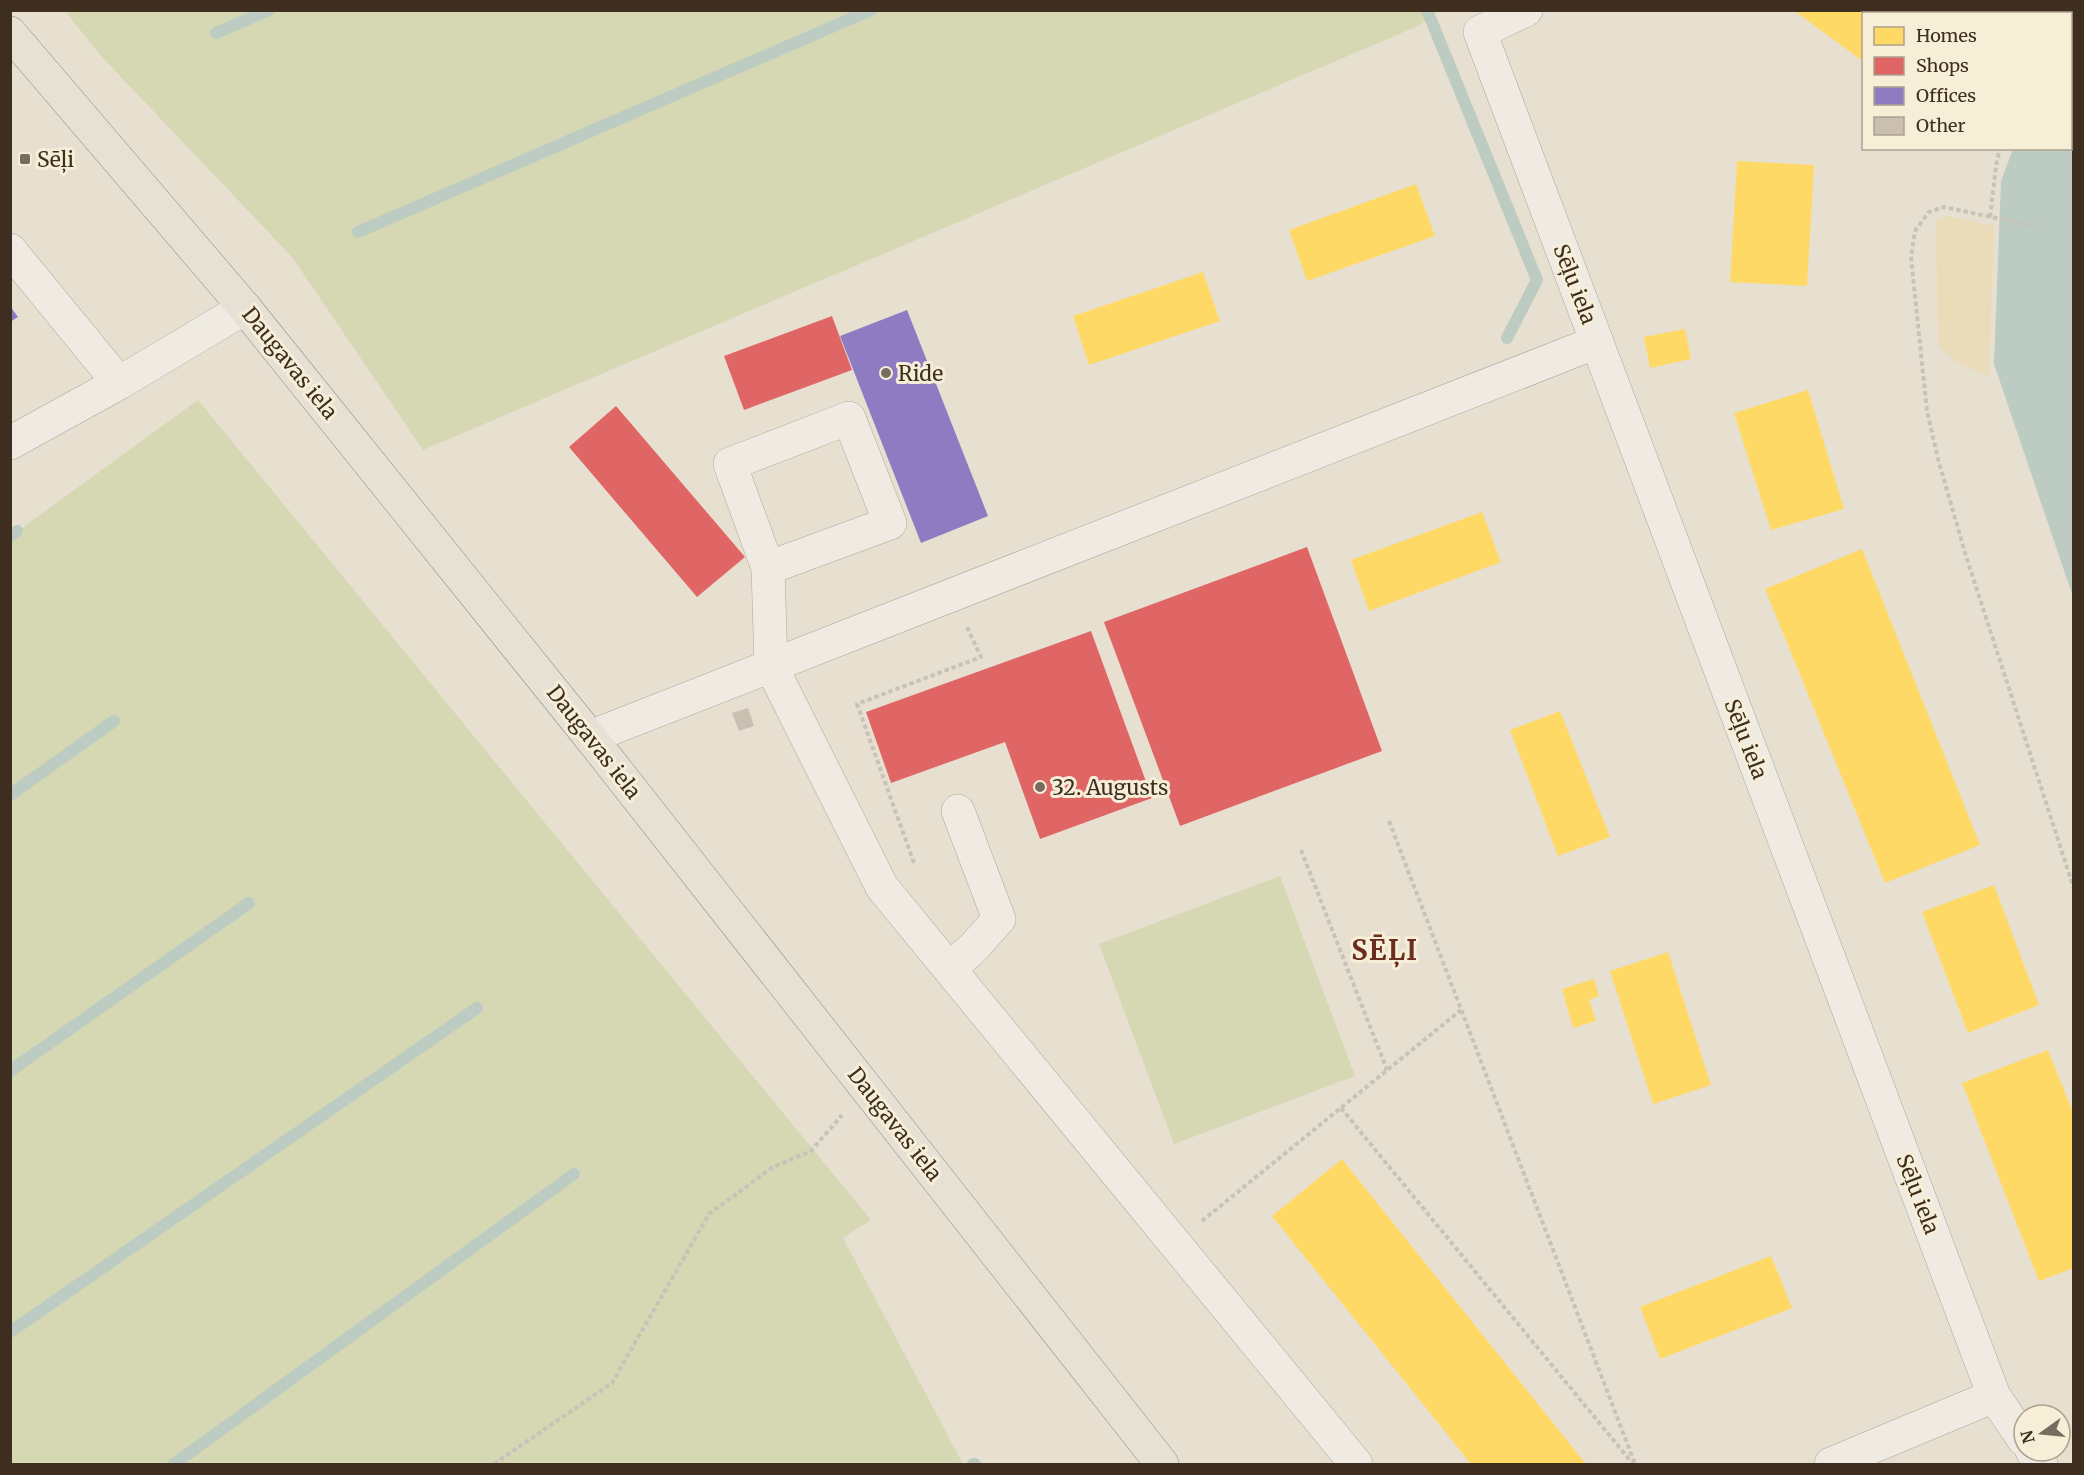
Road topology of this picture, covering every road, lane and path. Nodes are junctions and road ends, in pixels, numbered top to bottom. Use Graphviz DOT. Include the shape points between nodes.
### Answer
graph roads {
  1 [pos="1526,10"];
  2 [pos="10,33"];
  3 [pos="2000,150"];
  4 [pos="1990,217"];
  5 [pos="2034,226"];
  6 [pos="10,250"];
  7 [pos="245,308"];
  8 [pos="1597,342"];
  9 [pos="119,383"];
  10 [pos="10,444"];
  11 [pos="768,568"];
  12 [pos="952,595"];
  13 [pos="771,666"];
  14 [pos="590,737"];
  15 [pos="958,811"];
  16 [pos="1389,821"];
  17 [pos="1301,850"];
  18 [pos="918,871"];
  19 [pos="2073,889"];
  20 [pos="950,969"];
  21 [pos="1461,1010"];
  22 [pos="1388,1070"];
  23 [pos="866,1088"];
  24 [pos="1341,1108"];
  25 [pos="1199,1223"];
  26 [pos="1994,1396"];
  27 [pos="2012,1422"];
  28 [pos="494,1464"];
  29 [pos="1162,1464"];
  30 [pos="1356,1464"];
  31 [pos="1634,1464"];
  32 [pos="1831,1464"];
  1 -- 8 [label="street, Sēļu iela" via="1480,32"];
  2 -- 7 [label="main road, Daugavas iela"];
  3 -- 4 [label="path"];
  4 -- 5 [label="path"];
  4 -- 19 [label="path" via="1944,207 1929,212 1915,231 1911,257 1927,411 1966,556"];
  6 -- 9 [label="street"];
  7 -- 9 [label="street"];
  7 -- 14 [label="main road, Daugavas iela"];
  8 -- 12 [label="street"];
  8 -- 26 [label="street, Sēļu iela"];
  9 -- 10 [label="street"];
  11 -- 11 [label="street" via="890,524 849,418 730,464"];
  11 -- 13 [label="street"];
  12 -- 13 [label="street"];
  12 -- 18 [label="path" via="981,657 857,704"];
  13 -- 14 [label="street"];
  13 -- 20 [label="street" via="882,887"];
  14 -- 23 [label="main road, Daugavas iela"];
  15 -- 20 [label="street" via="999,919"];
  16 -- 21 [label="path"];
  17 -- 22 [label="path"];
  20 -- 30 [label="street"];
  21 -- 22 [label="path"];
  21 -- 31 [label="path"];
  22 -- 24 [label="path"];
  23 -- 28 [label="path" via="811,1151 773,1167 709,1214 612,1383"];
  23 -- 29 [label="main road, Daugavas iela"];
  24 -- 25 [label="path"];
  24 -- 31 [label="path"];
  26 -- 27 [label="street, Sēļu iela"];
  26 -- 32 [label="street"];
}
